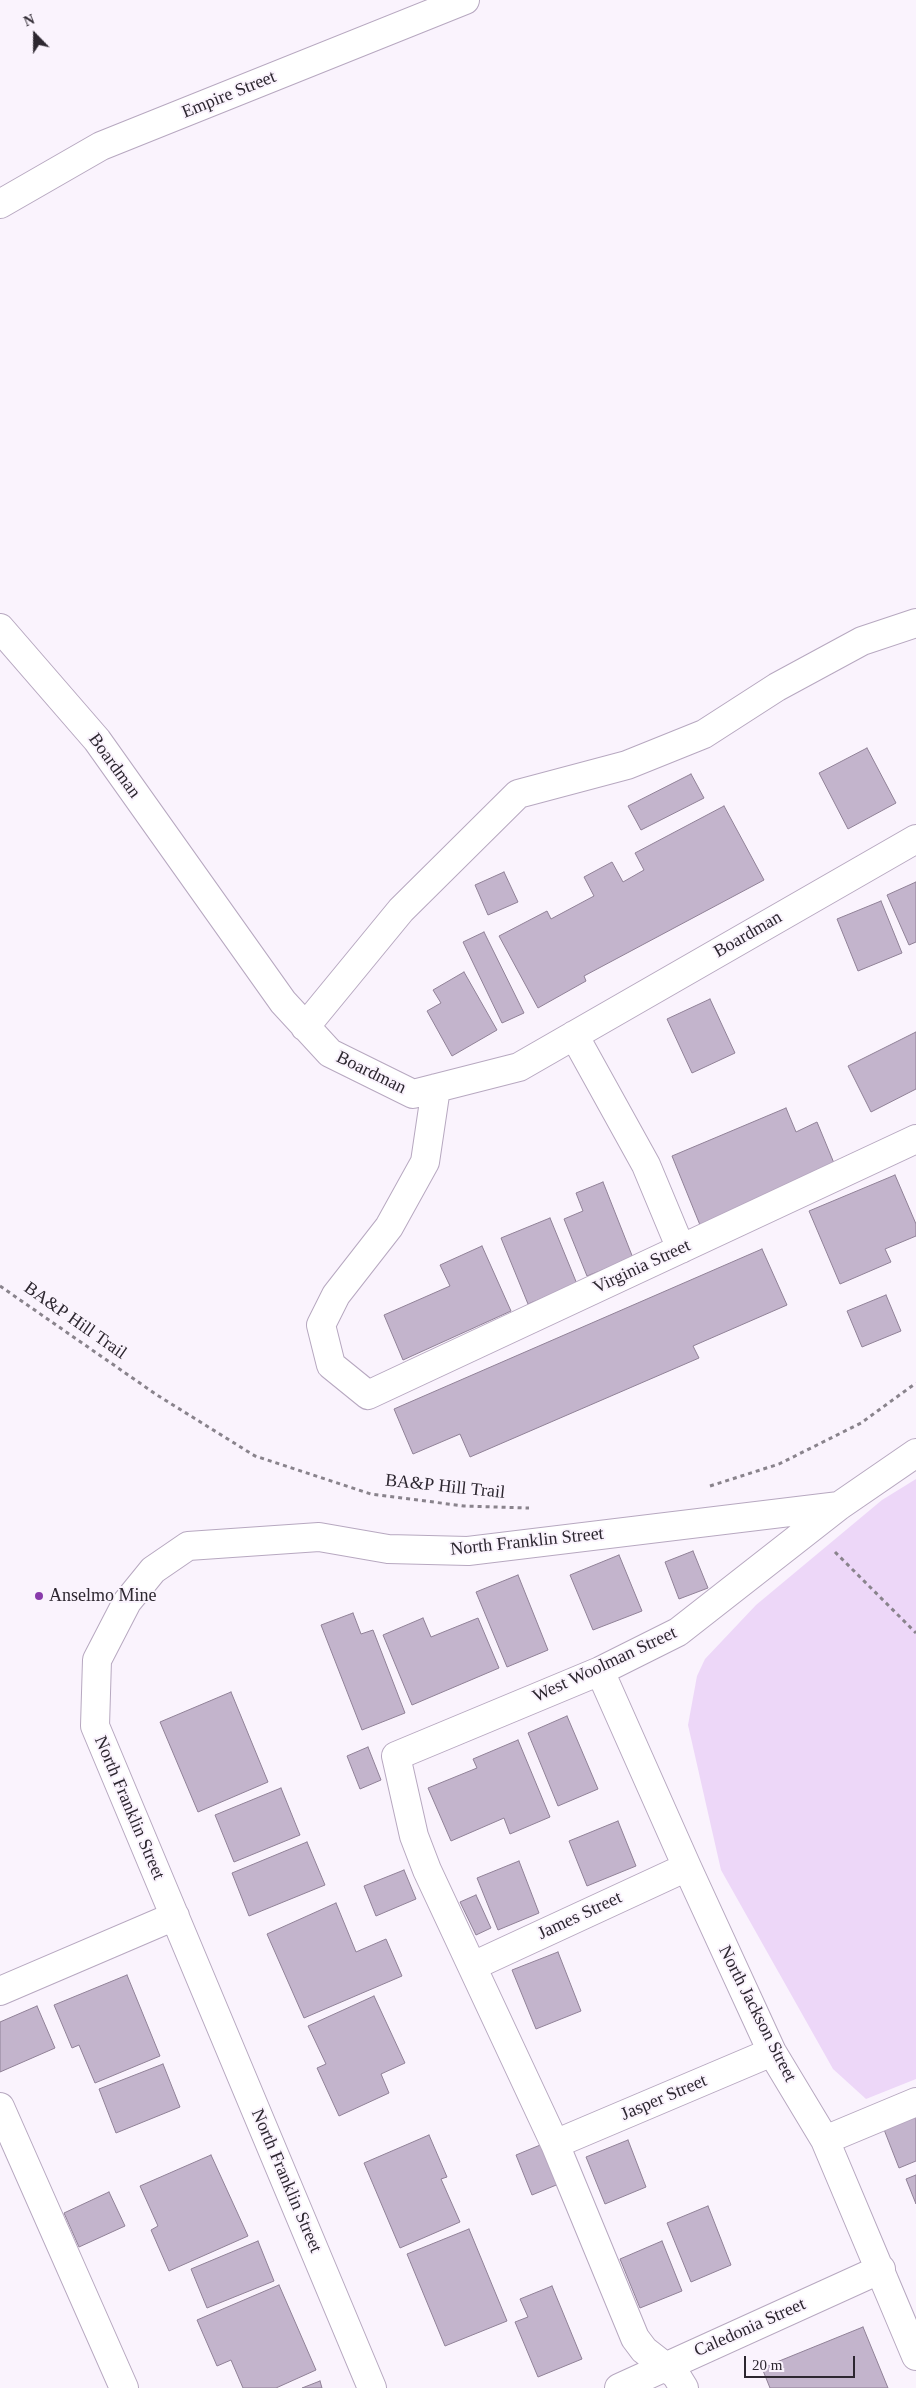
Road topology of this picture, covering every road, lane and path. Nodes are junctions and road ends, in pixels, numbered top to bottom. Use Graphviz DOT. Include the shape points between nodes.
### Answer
graph roads {
  1 [pos="465,0"];
  2 [pos="0,204"];
  3 [pos="916,623"];
  4 [pos="0,628"];
  5 [pos="916,838"];
  6 [pos="305,1026"];
  7 [pos="574,1035"];
  8 [pos="436,1088"];
  9 [pos="916,1139"];
  10 [pos="680,1249"];
  11 [pos="0,1286"];
  12 [pos="916,1383"];
  13 [pos="916,1453"];
  14 [pos="707,1487"];
  15 [pos="839,1506"];
  16 [pos="532,1508"];
  17 [pos="812,1529"];
  18 [pos="916,1634"];
  19 [pos="600,1671"];
  20 [pos="687,1867"];
  21 [pos="175,1916"];
  22 [pos="473,1966"];
  23 [pos="0,1991"];
  24 [pos="772,2052"];
  25 [pos="916,2102"];
  26 [pos="0,2107"];
  27 [pos="825,2140"];
  28 [pos="556,2144"];
  29 [pos="880,2269"];
  30 [pos="916,2356"];
  31 [pos="664,2367"];
  32 [pos="124,2388"];
  33 [pos="372,2388"];
  34 [pos="619,2388"];
  35 [pos="684,2388"];
  1 -- 2 [label="street, Empire Street" via="101,146"];
  3 -- 6 [label="street" via="862,641 777,687 704,734 627,765 518,794 401,910"];
  4 -- 6 [label="street, Boardman" via="97,740 283,1002"];
  5 -- 7 [label="street, Boardman"];
  6 -- 8 [label="street, Boardman" via="330,1053 413,1094"];
  7 -- 8 [label="street, Boardman" via="519,1067"];
  7 -- 10 [label="street" via="646,1165"];
  8 -- 10 [label="street, Virginia Street" via="425,1162 389,1227 336,1295 320,1325 331,1365 368,1395"];
  9 -- 10 [label="street, Virginia Street"];
  11 -- 16 [label="path, BA&P Hill Trail" via="157,1395 255,1456 371,1494 464,1506"];
  12 -- 14 [label="path" via="861,1423 787,1460"];
  13 -- 15 [label="street, West Woolman Street"];
  15 -- 17 [label="street, West Woolman Street"];
  15 -- 21 [label="street, North Franklin Street" via="468,1551 388,1549 319,1537 188,1546 153,1570 127,1602 97,1660 95,1726"];
  17 -- 18 [label="path"];
  17 -- 19 [label="street, West Woolman Street" via="678,1632"];
  19 -- 20 [label="street, North Jackson Street"];
  19 -- 22 [label="street, West Woolman Street" via="396,1756 414,1836"];
  20 -- 22 [label="street, James Street"];
  20 -- 24 [label="street, North Jackson Street"];
  21 -- 23 [label="street"];
  21 -- 33 [label="street, North Franklin Street"];
  22 -- 28 [label="street"];
  24 -- 27 [label="street, North Jackson Street"];
  24 -- 28 [label="street, Jasper Street"];
  25 -- 27 [label="street"];
  26 -- 32 [label="street"];
  27 -- 29 [label="street, North Jackson Street"];
  28 -- 31 [label="street" via="635,2338"];
  29 -- 30 [label="street, North Jackson Street"];
  29 -- 31 [label="street, Caledonia Street"];
  31 -- 34 [label="street, Caledonia Street"];
  31 -- 35 [label="street" via="676,2375"];
}
